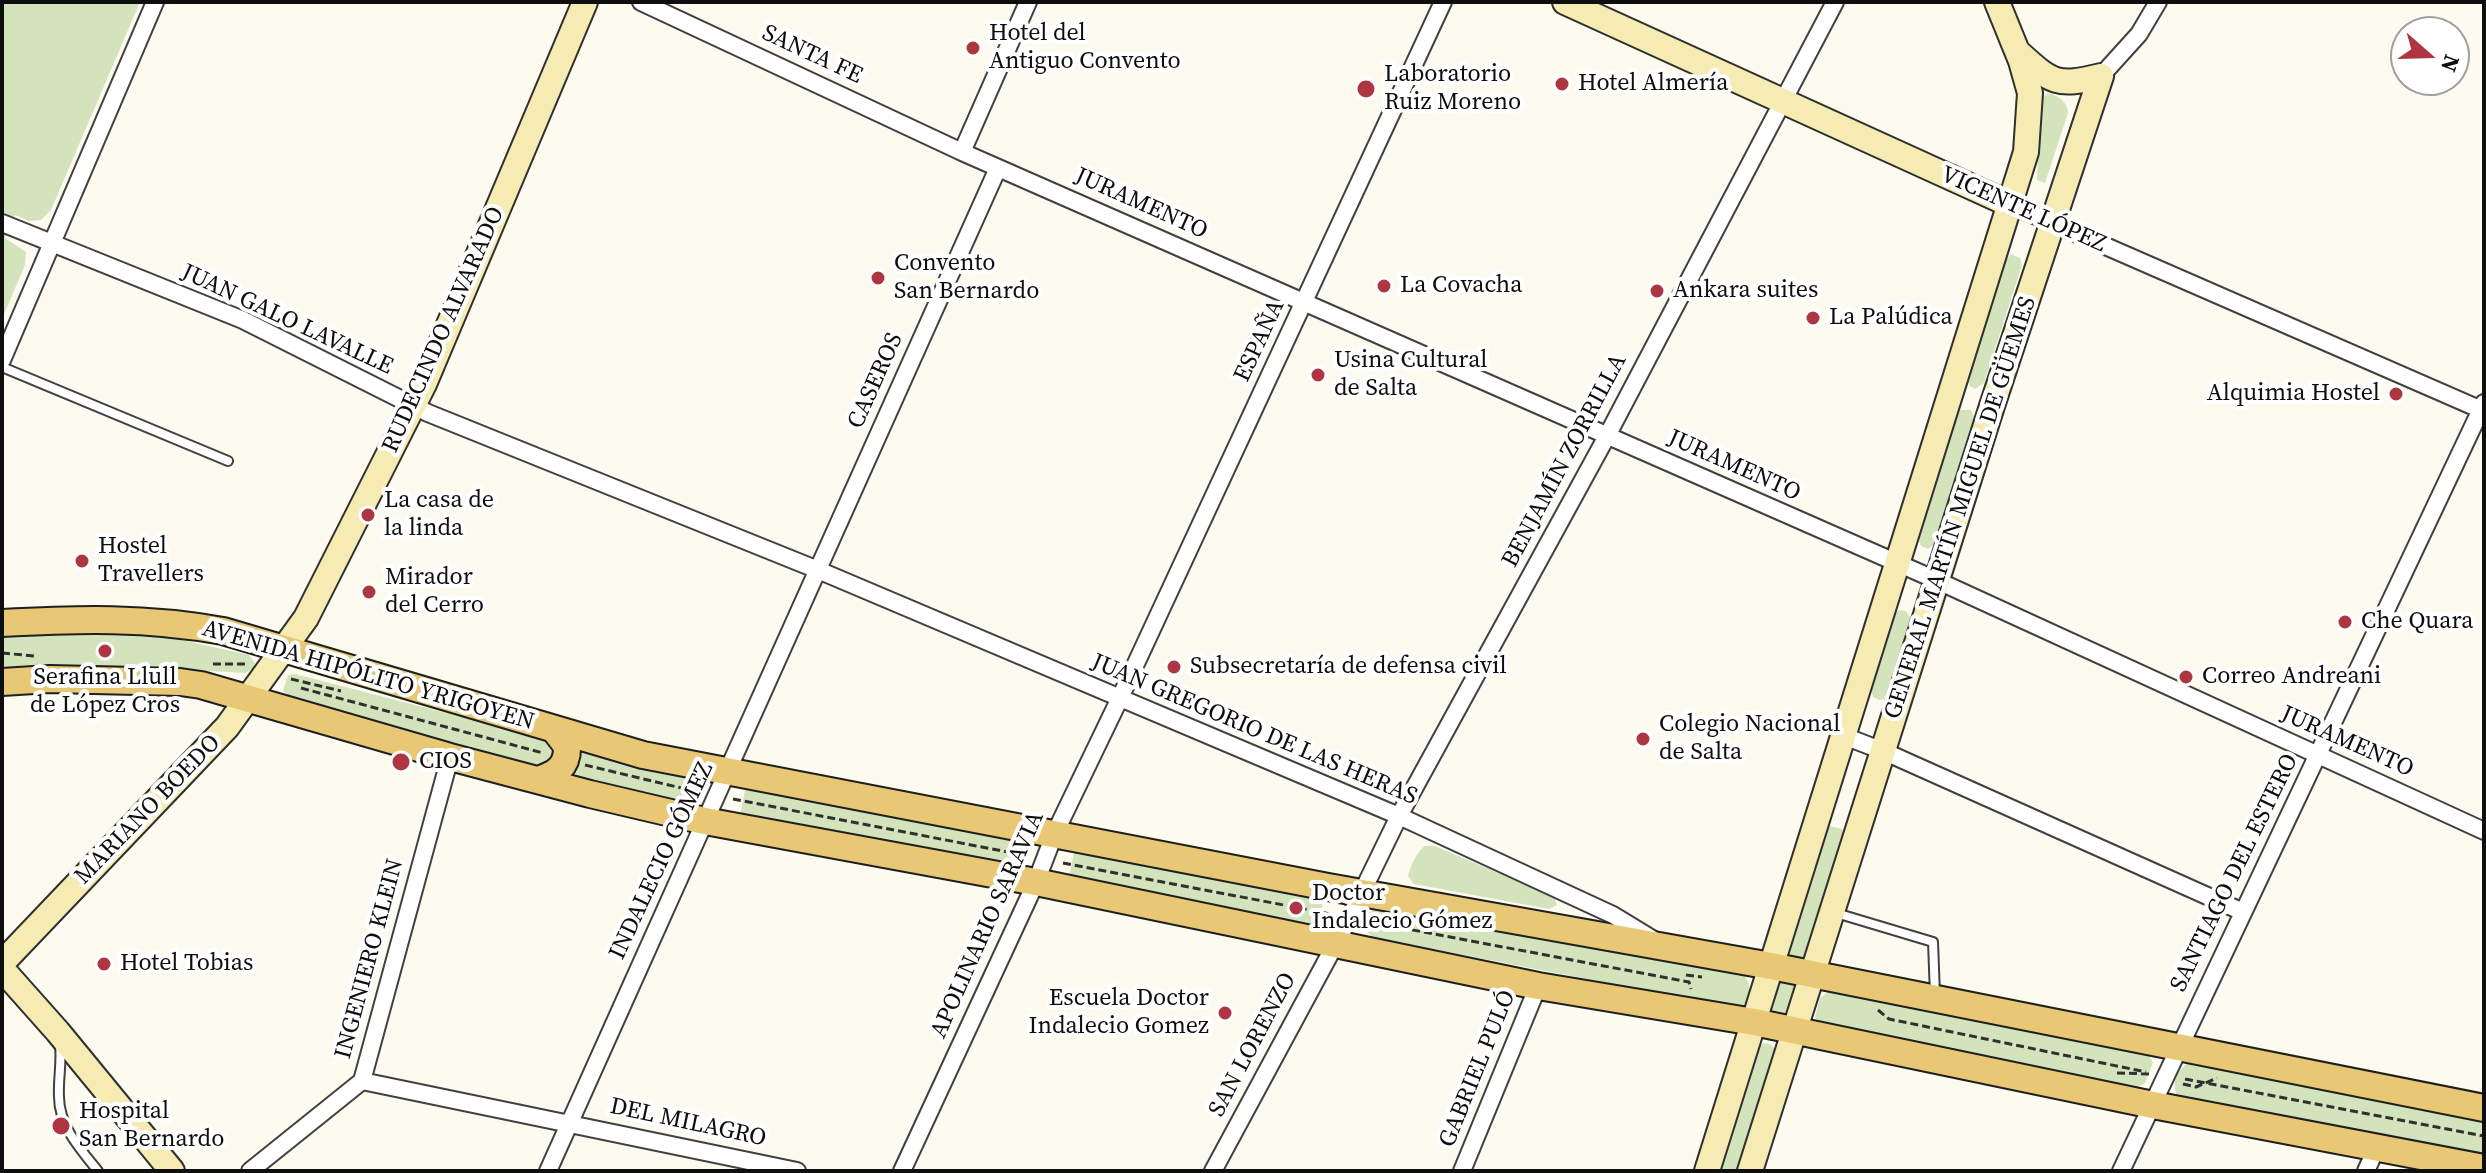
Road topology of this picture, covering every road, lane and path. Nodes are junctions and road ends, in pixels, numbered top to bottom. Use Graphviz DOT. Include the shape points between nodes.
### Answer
graph roads {
  1 [pos="155,2"];
  2 [pos="585,2"];
  3 [pos="641,2"];
  4 [pos="1028,2"];
  5 [pos="1443,2"];
  6 [pos="1565,2"];
  7 [pos="1835,2"];
  8 [pos="1997,2"];
  9 [pos="2158,2"];
  10 [pos="2015,48"];
  11 [pos="2101,76"];
  12 [pos="1783,99"];
  13 [pos="962,152"];
  14 [pos="998,168"];
  15 [pos="2009,204"];
  16 [pos="2,223"];
  17 [pos="2052,224"];
  18 [pos="51,244"];
  19 [pos="1305,301"];
  20 [pos="2,360"];
  21 [pos="2,367"];
  22 [pos="1950,392"];
  23 [pos="413,406"];
  24 [pos="1992,406"];
  25 [pos="2483,408"];
  26 [pos="1607,436"];
  27 [pos="228,461"];
  28 [pos="1896,563"];
  29 [pos="818,570"];
  30 [pos="1936,580"];
  31 [pos="2,623"];
  32 [pos="285,649"];
  33 [pos="2,682"];
  34 [pos="249,698"];
  35 [pos="1119,700"];
  36 [pos="554,729"];
  37 [pos="1844,736"];
  38 [pos="1883,751"];
  39 [pos="2317,755"];
  40 [pos="450,757"];
  41 [pos="730,771"];
  42 [pos="538,780"];
  43 [pos="1399,816"];
  44 [pos="705,821"];
  45 [pos="2484,831"];
  46 [pos="1054,835"];
  47 [pos="1036,882"];
  48 [pos="1361,893"];
  49 [pos="1832,911"];
  50 [pos="2243,912"];
  51 [pos="1336,942"];
  52 [pos="1666,947"];
  53 [pos="2,963"];
  54 [pos="1771,966"];
  55 [pos="2,969"];
  56 [pos="1812,975"];
  57 [pos="1538,986"];
  58 [pos="1935,1000"];
  59 [pos="1754,1022"];
  60 [pos="1795,1030"];
  61 [pos="58,1032"];
  62 [pos="2178,1046"];
  63 [pos="362,1081"];
  64 [pos="2153,1105"];
  65 [pos="2484,1108"];
  66 [pos="570,1123"];
  67 [pos="2371,1160"];
  68 [pos="2484,1168"];
  69 [pos="98,1171"];
  70 [pos="172,1171"];
  71 [pos="250,1171"];
  72 [pos="548,1171"];
  73 [pos="797,1171"];
  74 [pos="902,1171"];
  75 [pos="1213,1171"];
  76 [pos="1462,1171"];
  77 [pos="1707,1171"];
  78 [pos="1750,1171"];
  79 [pos="2121,1171"];
  1 -- 18 [label="street"];
  2 -- 23 [label="main road, RUDECINDO ALVARADO"];
  3 -- 13 [label="street, SANTA FE"];
  4 -- 13 [label="street"];
  5 -- 19 [label="street, ESPAÑA"];
  6 -- 12 [label="main road, VICENTE LÓPEZ"];
  7 -- 12 [label="street, BENJAMÍN ZORRILLA"];
  8 -- 10 [label="main road, GENERAL MARTÍN MIGUEL DE GÜEMES"];
  9 -- 11 [label="street, GENERAL MARTÍN MIGUEL DE GÜEMES" via="2139,34"];
  10 -- 11 [label="main road" via="2054,81 2067,84"];
  10 -- 15 [label="main road, GENERAL MARTÍN MIGUEL DE GÜEMES" via="2030,93 2029,126"];
  11 -- 17 [label="main road, GENERAL MARTÍN MIGUEL DE GÜEMES"];
  12 -- 15 [label="main road, VICENTE LÓPEZ"];
  12 -- 26 [label="street, BENJAMÍN ZORRILLA"];
  13 -- 14 [label="street, JURAMENTO"];
  14 -- 19 [label="street, JURAMENTO"];
  14 -- 29 [label="street, CASEROS"];
  15 -- 17 [label="street, VICENTE LÓPEZ"];
  15 -- 22 [label="main road, GENERAL MARTÍN MIGUEL DE GÜEMES"];
  16 -- 18 [label="street, JUAN GALO LAVALLE"];
  17 -- 24 [label="main road, GENERAL MARTÍN MIGUEL DE GÜEMES"];
  17 -- 25 [label="street, VICENTE LÓPEZ"];
  18 -- 20 [label="street"];
  18 -- 23 [label="street, JUAN GALO LAVALLE" via="243,320"];
  19 -- 26 [label="street, JURAMENTO"];
  19 -- 35 [label="street, ESPAÑA"];
  21 -- 27 [label="lane"];
  22 -- 24 [label="main road"];
  22 -- 28 [label="main road, GENERAL MARTÍN MIGUEL DE GÜEMES"];
  23 -- 29 [label="street, JUAN GALO LAVALLE"];
  23 -- 32 [label="main road, RUDECINDO ALVARADO" via="306,618"];
  24 -- 30 [label="main road, GENERAL MARTÍN MIGUEL DE GÜEMES"];
  25 -- 39 [label="street, SANTIAGO DEL ESTERO"];
  26 -- 28 [label="street, JURAMENTO"];
  26 -- 43 [label="street, BENJAMÍN ZORRILLA"];
  28 -- 30 [label="street, JURAMENTO"];
  28 -- 37 [label="main road, GENERAL MARTÍN MIGUEL DE GÜEMES"];
  29 -- 35 [label="street, JUAN GREGORIO DE LAS HERAS"];
  29 -- 41 [label="street, INDALECIO GÓMEZ"];
  30 -- 38 [label="main road, GENERAL MARTÍN MIGUEL DE GÜEMES"];
  30 -- 39 [label="street, JURAMENTO"];
  31 -- 32 [label="main road, AVENIDA HIPÓLITO YRIGOYEN" via="120,618 223,631"];
  32 -- 34 [label="main road, MARIANO BOEDO"];
  32 -- 36 [label="main road, AVENIDA HIPÓLITO YRIGOYEN"];
  33 -- 34 [label="main road" via="180,682"];
  34 -- 40 [label="main road"];
  34 -- 53 [label="main road, MARIANO BOEDO"];
  35 -- 43 [label="street, JUAN GREGORIO DE LAS HERAS"];
  35 -- 46 [label="street, APOLINARIO SARAVIA"];
  36 -- 41 [label="main road, AVENIDA HIPÓLITO YRIGOYEN" via="643,755"];
  36 -- 42 [label="main road" via="567,746 566,760 555,774"];
  37 -- 38 [label="street"];
  37 -- 54 [label="main road, GENERAL MARTÍN MIGUEL DE GÜEMES"];
  38 -- 49 [label="main road, GENERAL MARTÍN MIGUEL DE GÜEMES"];
  38 -- 50 [label="street"];
  39 -- 45 [label="street, JURAMENTO"];
  39 -- 50 [label="street, SANTIAGO DEL ESTERO"];
  40 -- 42 [label="main road"];
  40 -- 63 [label="street, INGENIERO KLEIN"];
  41 -- 44 [label="street, INDALECIO GÓMEZ"];
  41 -- 46 [label="main road, AVENIDA HIPÓLITO YRIGOYEN"];
  42 -- 44 [label="main road"];
  43 -- 48 [label="street, BENJAMÍN ZORRILLA"];
  43 -- 52 [label="street, JUAN GREGORIO DE LAS HERAS" via="1613,915"];
  44 -- 47 [label="main road"];
  44 -- 66 [label="street, INDALECIO GÓMEZ"];
  46 -- 47 [label="street, APOLINARIO SARAVIA"];
  46 -- 48 [label="main road, AVENIDA HIPÓLITO YRIGOYEN"];
  47 -- 51 [label="main road"];
  47 -- 74 [label="street, APOLINARIO SARAVIA"];
  48 -- 51 [label="street, BENJAMÍN ZORRILLA"];
  48 -- 52 [label="main road, AVENIDA HIPÓLITO YRIGOYEN"];
  49 -- 56 [label="main road, GENERAL MARTÍN MIGUEL DE GÜEMES"];
  49 -- 58 [label="lane" via="1933,942"];
  50 -- 62 [label="street, SANTIAGO DEL ESTERO"];
  51 -- 57 [label="main road"];
  51 -- 75 [label="street, SAN LORENZO"];
  52 -- 54 [label="main road, AVENIDA HIPÓLITO YRIGOYEN"];
  54 -- 56 [label="main road, AVENIDA HIPÓLITO YRIGOYEN"];
  54 -- 59 [label="main road, GENERAL MARTÍN MIGUEL DE GÜEMES"];
  55 -- 61 [label="main road"];
  56 -- 58 [label="main road, AVENIDA HIPÓLITO YRIGOYEN"];
  56 -- 60 [label="main road, GENERAL MARTÍN MIGUEL DE GÜEMES"];
  57 -- 59 [label="main road"];
  57 -- 76 [label="street, GABRIEL PULÓ"];
  58 -- 62 [label="main road, AVENIDA HIPÓLITO YRIGOYEN"];
  59 -- 60 [label="main road"];
  59 -- 77 [label="main road, GENERAL MARTÍN MIGUEL DE GÜEMES"];
  60 -- 64 [label="main road"];
  60 -- 78 [label="main road, GENERAL MARTÍN MIGUEL DE GÜEMES"];
  61 -- 69 [label="lane" via="61,1110 68,1131"];
  61 -- 70 [label="main road"];
  62 -- 64 [label="street, SANTIAGO DEL ESTERO"];
  62 -- 65 [label="main road, AVENIDA HIPÓLITO YRIGOYEN"];
  63 -- 66 [label="street, DEL MILAGRO"];
  63 -- 71 [label="street, INGENIERO KLEIN"];
  64 -- 67 [label="main road"];
  64 -- 79 [label="street, SANTIAGO DEL ESTERO"];
  66 -- 72 [label="street, INDALECIO GÓMEZ"];
  66 -- 73 [label="street, DEL MILAGRO"];
  67 -- 68 [label="main road"];
}
